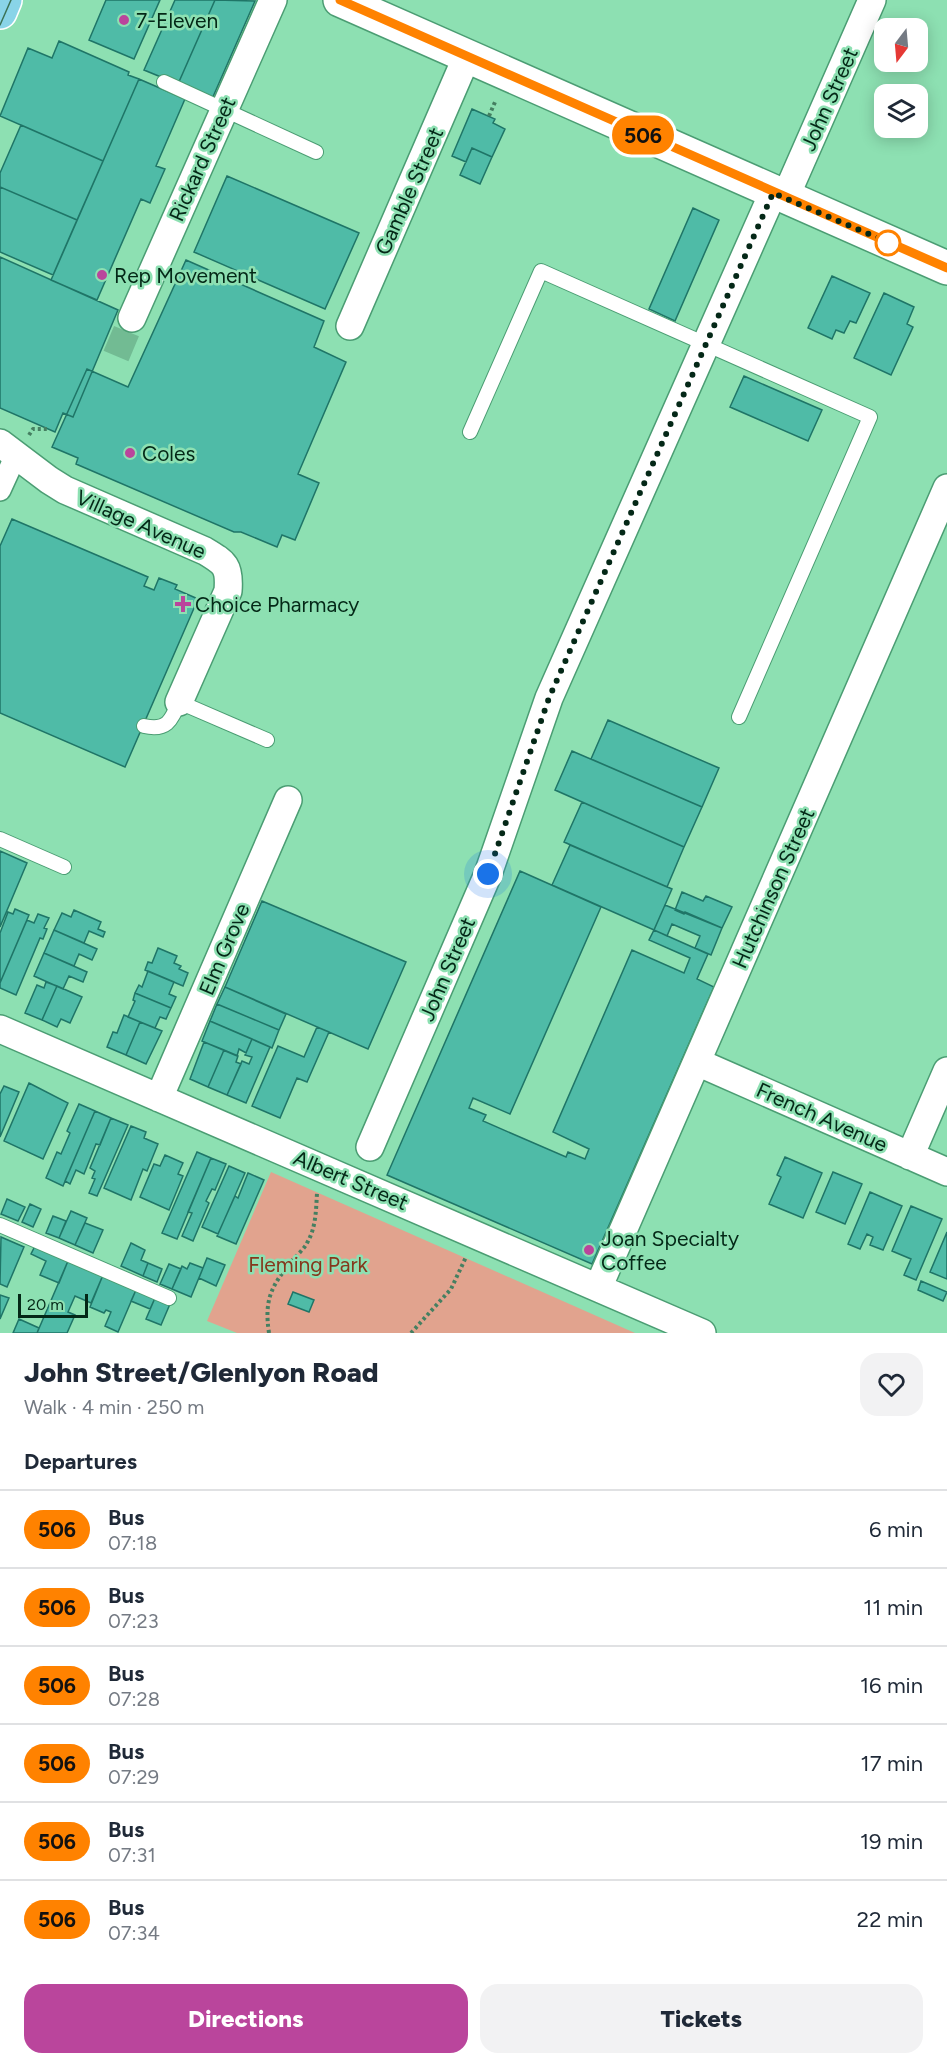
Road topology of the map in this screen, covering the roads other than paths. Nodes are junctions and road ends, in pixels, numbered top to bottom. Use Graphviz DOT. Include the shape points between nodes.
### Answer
graph roads {
  1 [pos="5,0"];
  2 [pos="273,0"];
  3 [pos="340,0"];
  4 [pos="872,0"];
  5 [pos="0,12"];
  6 [pos="467,56"];
  7 [pos="164,82"];
  8 [pos="224,108"];
  9 [pos="316,152"];
  10 [pos="779,195"];
  11 [pos="947,268"];
  12 [pos="132,318"];
  13 [pos="350,326"];
  14 [pos="706,345"];
  15 [pos="470,432"];
  16 [pos="8,449"];
  17 [pos="947,488"];
  18 [pos="0,490"];
  19 [pos="179,702"];
  20 [pos="740,717"];
  21 [pos="144,726"];
  22 [pos="267,740"];
  23 [pos="288,800"];
  24 [pos="0,840"];
  25 [pos="64,867"];
  26 [pos="0,1029"];
  27 [pos="697,1062"];
  28 [pos="947,1071"];
  29 [pos="159,1098"];
  30 [pos="910,1156"];
  31 [pos="947,1172"];
  32 [pos="355,1182"];
  33 [pos="0,1225"];
  34 [pos="598,1288"];
  35 [pos="169,1298"];
  36 [pos="702,1333"];
  1 -- 5 [label="main road"];
  2 -- 8 [label="street, Rickard Street"];
  3 -- 6 [label="street"];
  4 -- 10 [label="street, John Street"];
  6 -- 10 [label="street"];
  6 -- 13 [label="street, Gamble Street"];
  7 -- 8 [label="lane"];
  8 -- 9 [label="lane"];
  8 -- 12 [label="street, Rickard Street"];
  10 -- 11 [label="street"];
  10 -- 14 [label="street, John Street"];
  14 -- 15 [label="lane" via="541,271"];
  14 -- 20 [label="lane" via="870,417"];
  14 -- 32 [label="street, John Street" via="549,698 488,874"];
  16 -- 18 [label="street"];
  16 -- 19 [label="street, Village Avenue" via="64,490 222,561 230,574 228,591"];
  17 -- 27 [label="street, Hutchinson Street"];
  19 -- 21 [label="lane" via="166,726"];
  19 -- 22 [label="lane"];
  23 -- 29 [label="street, Elm Grove"];
  24 -- 25 [label="lane"];
  26 -- 29 [label="street, Albert Street"];
  27 -- 30 [label="street, French Avenue"];
  27 -- 34 [label="street, Hutchinson Street"];
  28 -- 30 [label="street"];
  29 -- 32 [label="street, Albert Street"];
  30 -- 31 [label="street, French Avenue"];
  32 -- 34 [label="street, Albert Street"];
  33 -- 35 [label="lane"];
  34 -- 36 [label="street, Albert Street"];
}
